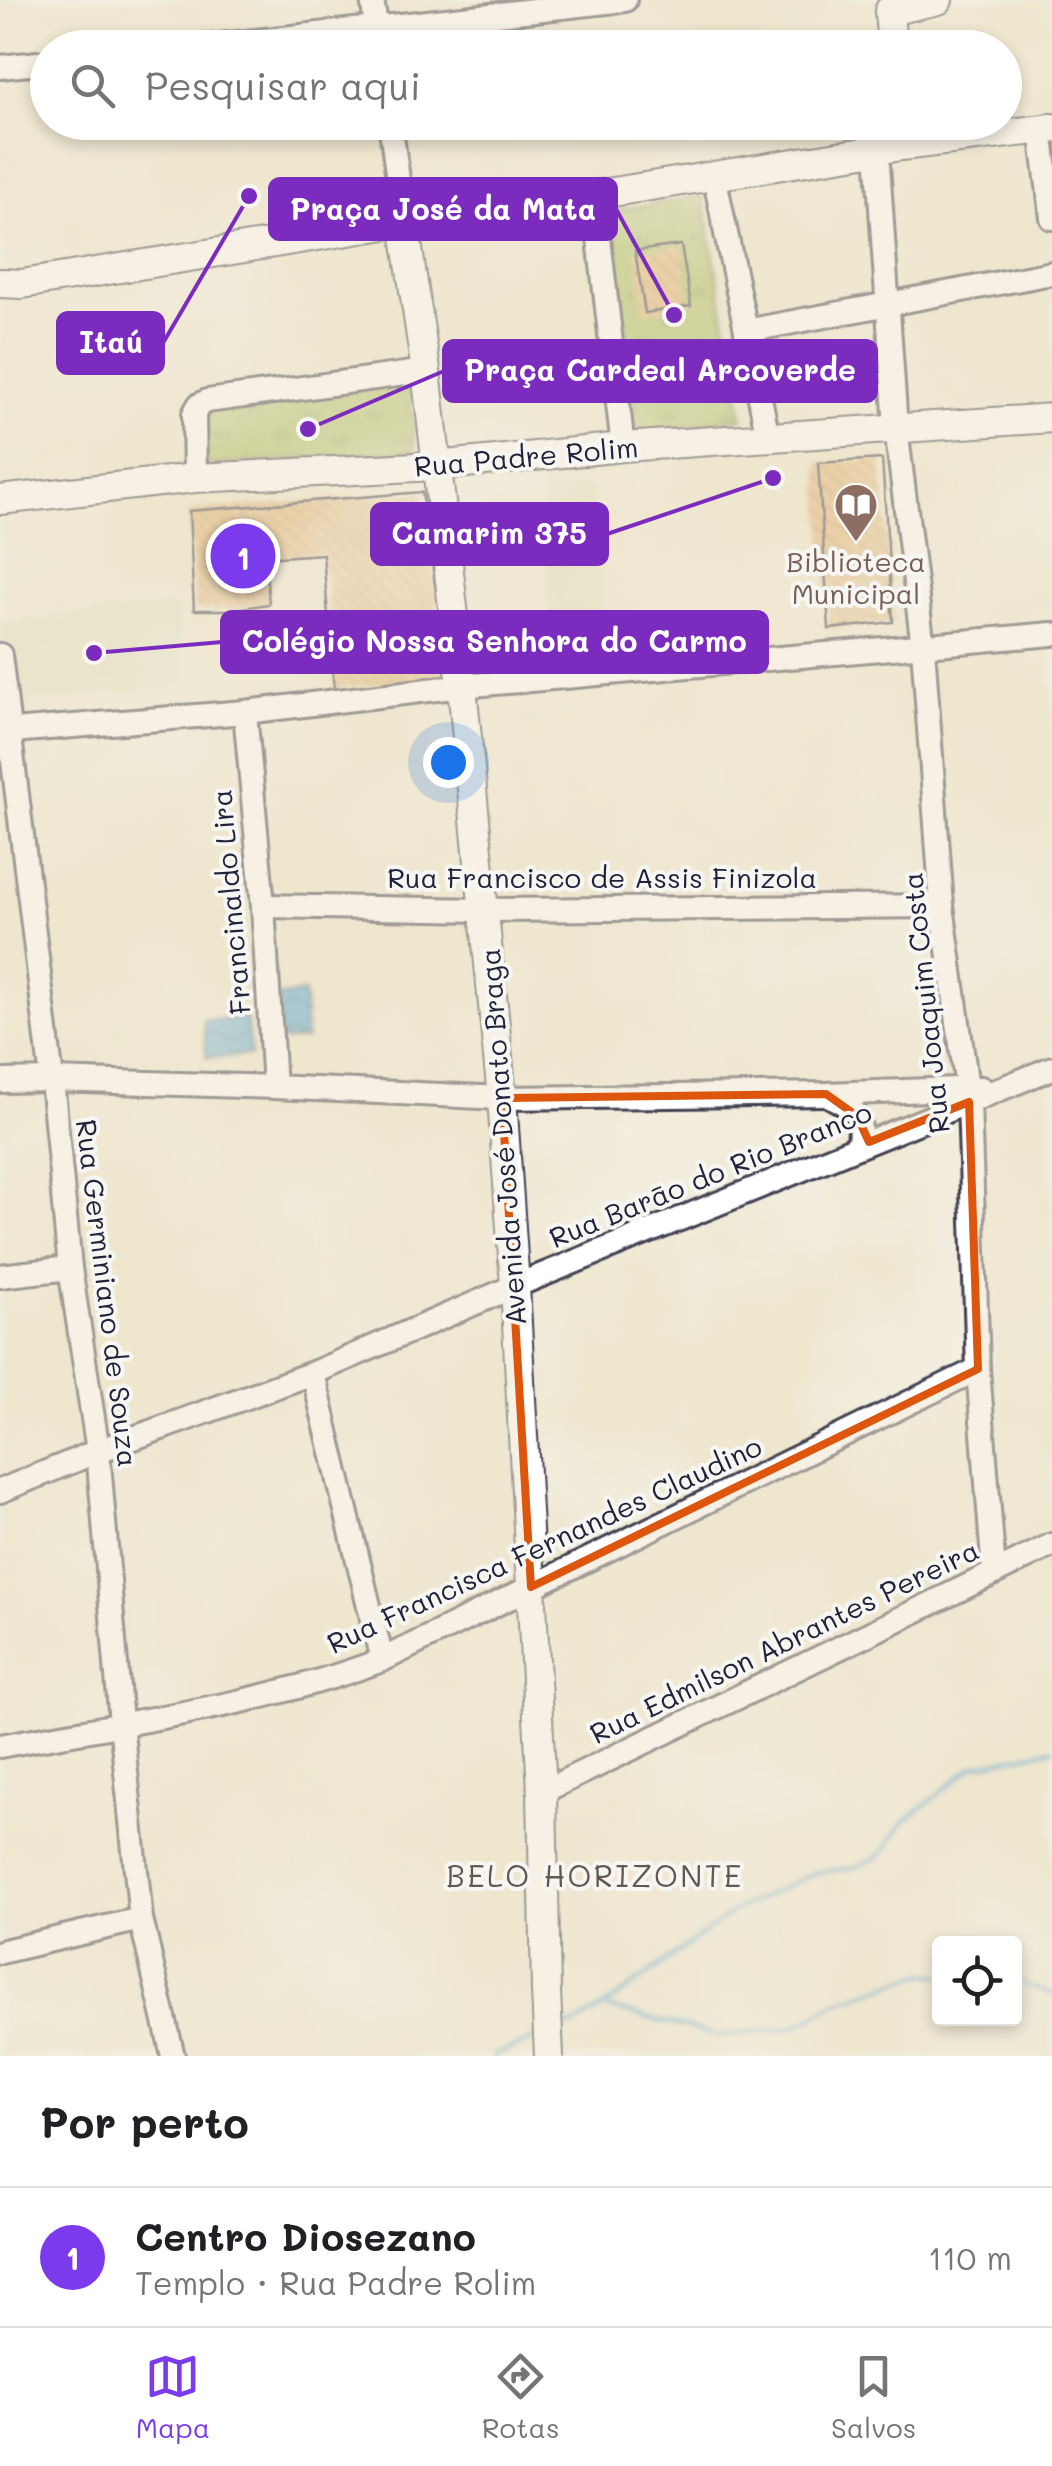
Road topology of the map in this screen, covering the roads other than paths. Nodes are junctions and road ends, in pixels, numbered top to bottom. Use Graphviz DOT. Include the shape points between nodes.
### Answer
graph roads {
  1 [pos="372,0"];
  2 [pos="625,0"];
  3 [pos="938,0"];
  4 [pos="541,4"];
  5 [pos="884,6"];
  6 [pos="378,30"];
  7 [pos="417,30"];
  8 [pos="30,64"];
  9 [pos="0,67"];
  10 [pos="1046,129"];
  11 [pos="393,140"];
  12 [pos="887,140"];
  13 [pos="892,140"];
  14 [pos="714,175"];
  15 [pos="594,195"];
  16 [pos="1052,218"];
  17 [pos="404,222"];
  18 [pos="1052,273"];
  19 [pos="7,287"];
  20 [pos="888,304"];
  21 [pos="746,331"];
  22 [pos="426,371"];
  23 [pos="1052,418"];
  24 [pos="896,428"];
  25 [pos="768,437"];
  26 [pos="623,447"];
  27 [pos="436,466"];
  28 [pos="195,478"];
  29 [pos="0,500"];
  30 [pos="1052,634"];
  31 [pos="923,647"];
  32 [pos="0,655"];
  33 [pos="462,686"];
  34 [pos="244,712"];
  35 [pos="5,732"];
  36 [pos="263,906"];
  37 [pos="942,906"];
  38 [pos="485,910"];
  39 [pos="1052,1068"];
  40 [pos="52,1080"];
  41 [pos="0,1081"];
  42 [pos="274,1087"];
  43 [pos="895,1090"];
  44 [pos="826,1094"];
  45 [pos="968,1095"];
  46 [pos="502,1098"];
  47 [pos="859,1135"];
  48 [pos="70,1268"];
  49 [pos="0,1276"];
  50 [pos="514,1286"];
  51 [pos="978,1369"];
  52 [pos="313,1373"];
  53 [pos="98,1451"];
  54 [pos="0,1491"];
  55 [pos="1052,1545"];
  56 [pos="994,1572"];
  57 [pos="531,1587"];
  58 [pos="382,1660"];
  59 [pos="121,1723"];
  60 [pos="0,1746"];
  61 [pos="542,1792"];
  62 [pos="141,1919"];
  63 [pos="0,1952"];
  64 [pos="172,2056"];
  65 [pos="549,2056"];
  1 -- 6 [label="street"];
  2 -- 4 [label="street"];
  3 -- 5 [label="main road"];
  4 -- 7 [label="street"];
  8 -- 9 [label="street"];
  10 -- 16 [label="street"];
  11 -- 17 [label="street"];
  12 -- 14 [label="main road"];
  13 -- 20 [label="street, Rua Joaquim Costa"];
  14 -- 15 [label="main road"];
  14 -- 21 [label="street"];
  15 -- 17 [label="main road"];
  15 -- 26 [label="street"];
  17 -- 19 [label="main road"];
  17 -- 22 [label="main road, Avenida José Donato Braga"];
  18 -- 20 [label="street"];
  20 -- 21 [label="street"];
  20 -- 24 [label="street, Rua Joaquim Costa"];
  21 -- 25 [label="street"];
  22 -- 27 [label="main road, Avenida José Donato Braga"];
  22 -- 28 [label="street" via="199,405"];
  23 -- 24 [label="main road, Rua Padre Rolim"];
  24 -- 25 [label="main road, Rua Padre Rolim"];
  24 -- 31 [label="street, Rua Joaquim Costa"];
  25 -- 26 [label="main road, Rua Padre Rolim"];
  26 -- 27 [label="main road, Rua Padre Rolim"];
  27 -- 28 [label="main road, Rua Padre Rolim"];
  27 -- 33 [label="main road, Avenida José Donato Braga"];
  28 -- 29 [label="main road, Rua Padre Rolim"];
  30 -- 31 [label="street"];
  31 -- 33 [label="street"];
  31 -- 37 [label="street, Rua Joaquim Costa"];
  32 -- 35 [label="street, Rua Germiniano de Souza"];
  33 -- 34 [label="street"];
  33 -- 38 [label="main road, Avenida José Donato Braga"];
  34 -- 35 [label="street"];
  34 -- 36 [label="street, Francinaldo Lira"];
  35 -- 40 [label="street, Rua Germiniano de Souza"];
  36 -- 38 [label="street, Rua Francisco de Assis Finizola"];
  36 -- 42 [label="street, Francinaldo Lira"];
  37 -- 38 [label="street, Rua Francisco de Assis Finizola"];
  37 -- 45 [label="street, Rua Joaquim Costa"];
  38 -- 46 [label="main road, Avenida José Donato Braga"];
  39 -- 45 [label="street, Rua Barāo do Rio Branco"];
  40 -- 41 [label="street"];
  40 -- 42 [label="street"];
  40 -- 48 [label="street, Rua Germiniano de Souza"];
  42 -- 46 [label="street"];
  43 -- 44 [label="street"];
  43 -- 45 [label="street"];
  43 -- 47 [label="street"];
  44 -- 46 [label="street"];
  44 -- 47 [label="street" via="846,1104"];
  45 -- 47 [label="street, Rua Barāo do Rio Branco"];
  45 -- 51 [label="street, Rua Joaquim Costa"];
  46 -- 50 [label="main road, Avenida José Donato Braga"];
  47 -- 50 [label="street, Rua Barāo do Rio Branco"];
  48 -- 49 [label="street"];
  48 -- 53 [label="street, Rua Germiniano de Souza"];
  50 -- 52 [label="street, Rua Barāo do Rio Branco"];
  50 -- 57 [label="main road, Avenida José Donato Braga"];
  51 -- 56 [label="street, Rua Joaquim Costa"];
  51 -- 57 [label="street, Rua Francisca Fernandes Claudino"];
  52 -- 53 [label="street, Rua Barāo do Rio Branco"];
  52 -- 58 [label="street"];
  53 -- 54 [label="street, Rua Barāo do Rio Branco"];
  53 -- 59 [label="street, Rua Germiniano de Souza"];
  55 -- 56 [label="street, Rua Edmilson Abrantes Pereira"];
  56 -- 61 [label="street, Rua Edmilson Abrantes Pereira"];
  57 -- 58 [label="street, Rua Francisca Fernandes Claudino"];
  57 -- 61 [label="main road, Avenida José Donato Braga"];
  58 -- 59 [label="street, Rua Francisca Fernandes Claudino" via="262,1696"];
  59 -- 60 [label="street, Rua Francisca Fernandes Claudino"];
  59 -- 62 [label="street, Rua Germiniano de Souza"];
  61 -- 65 [label="main road, Avenida José Donato Braga"];
  62 -- 63 [label="street"];
  62 -- 64 [label="street, Rua Germiniano de Souza"];
}
